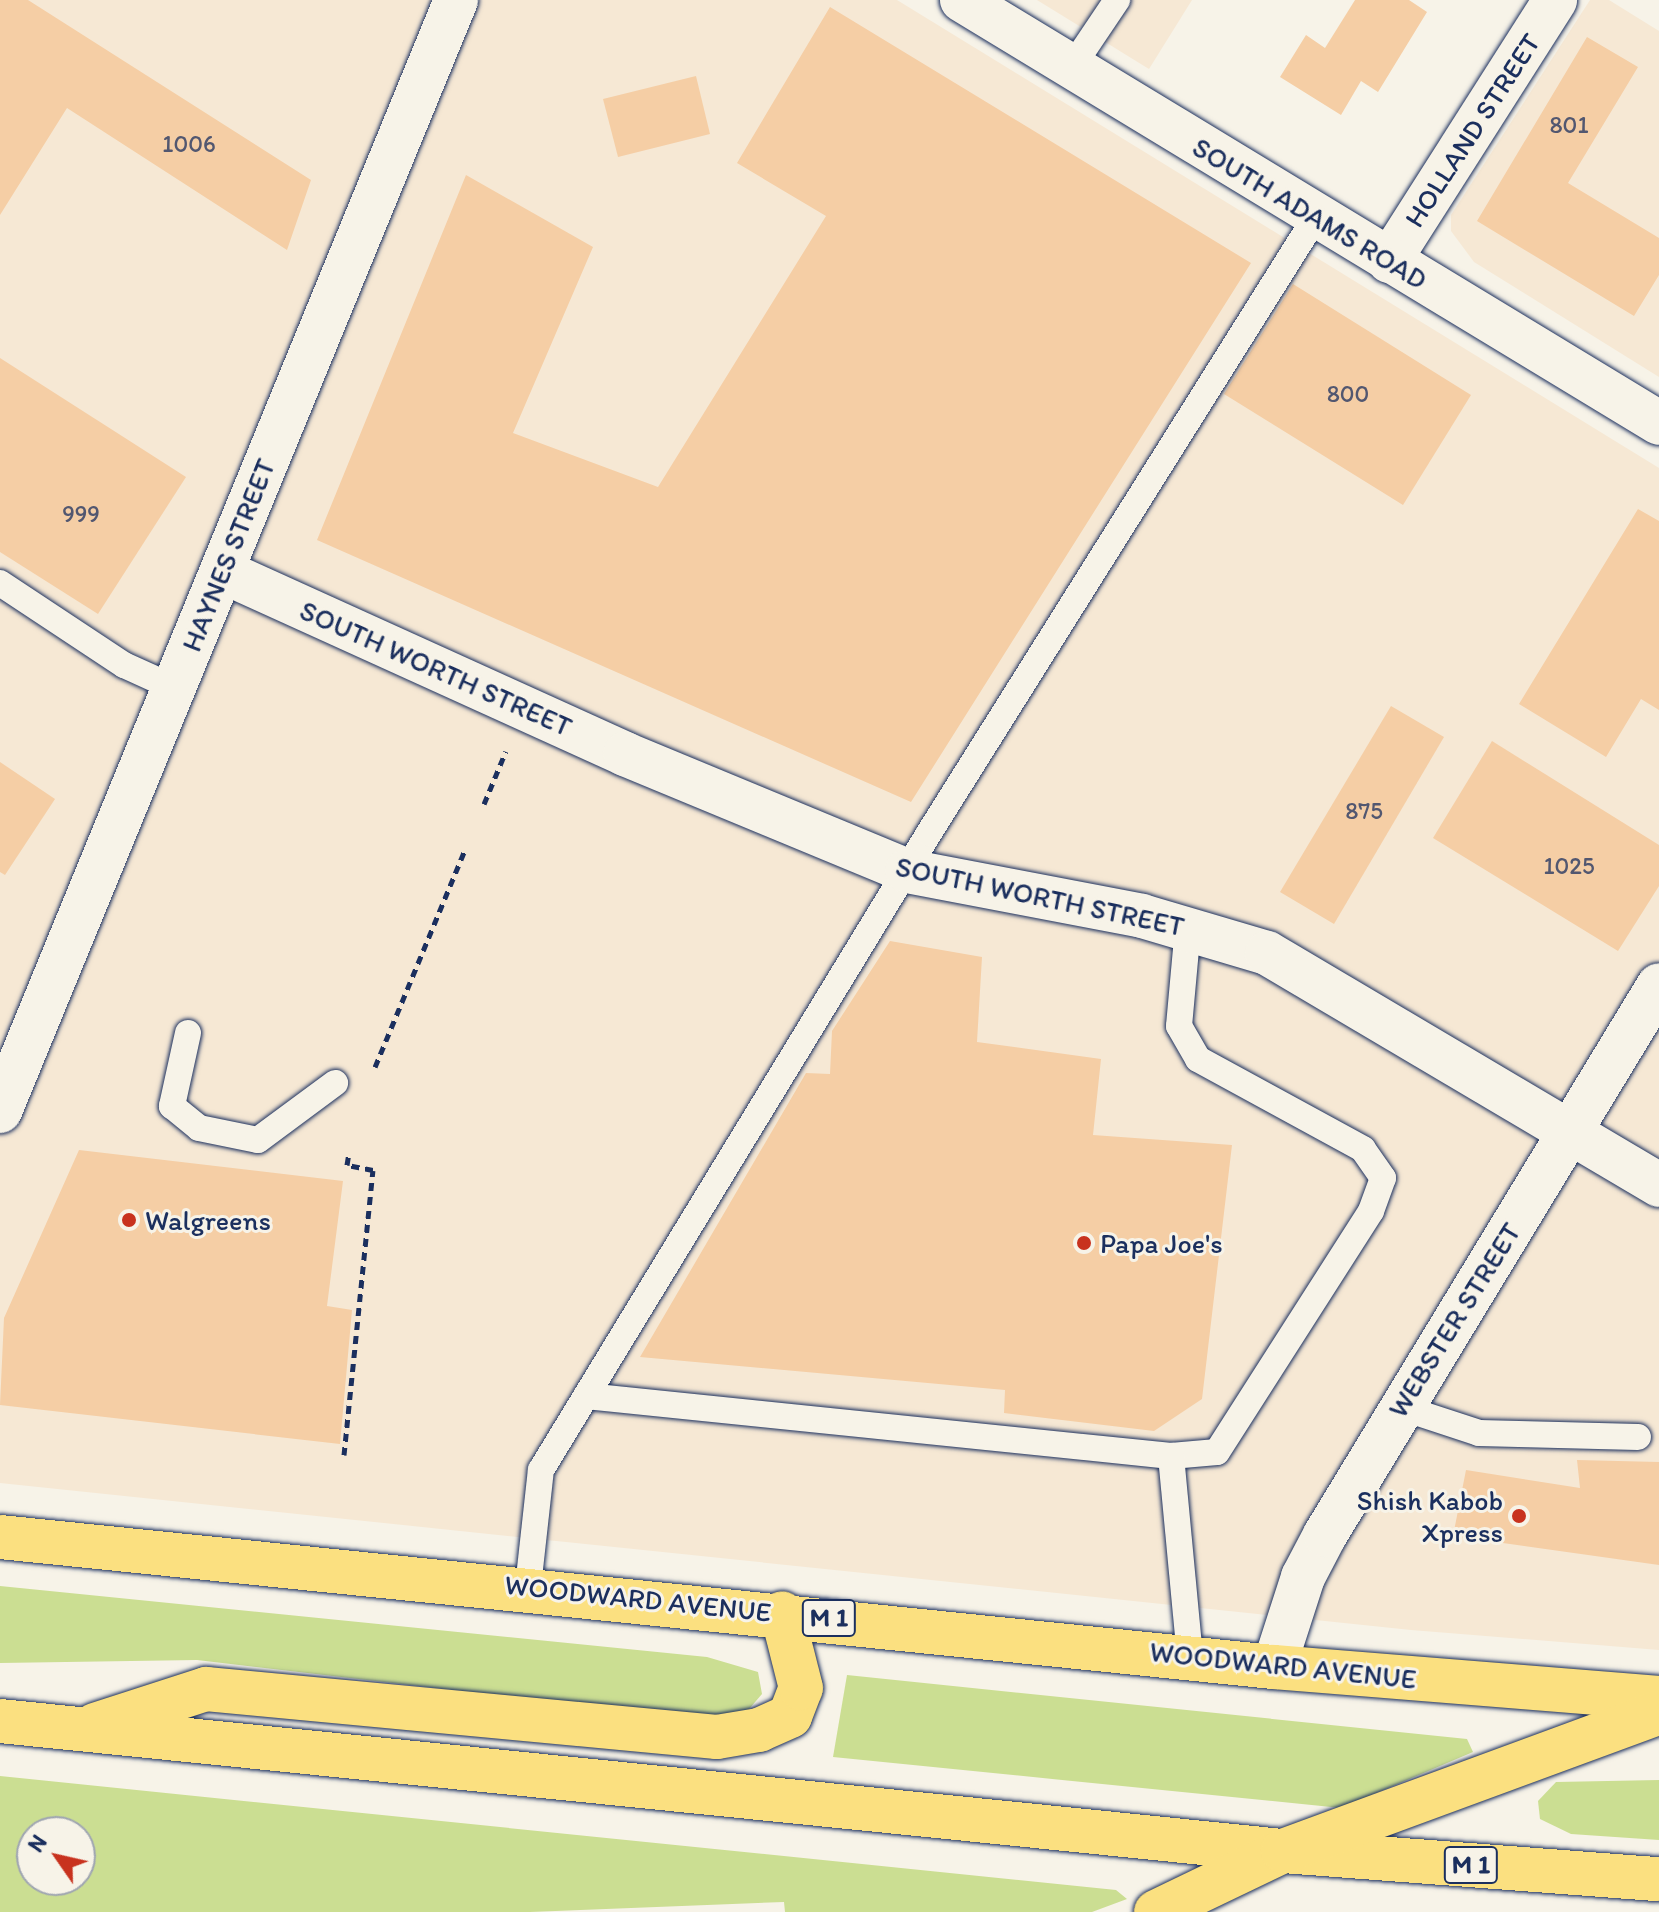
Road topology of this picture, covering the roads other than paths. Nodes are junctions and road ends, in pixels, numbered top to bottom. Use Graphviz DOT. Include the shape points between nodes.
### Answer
graph roads {
  1 [pos="456,0"];
  2 [pos="962,0"];
  3 [pos="1117,0"];
  4 [pos="1555,0"];
  5 [pos="1072,67"];
  6 [pos="1317,215"];
  7 [pos="1389,261"];
  8 [pos="1659,423"];
  9 [pos="222,571"];
  10 [pos="0,583"];
  11 [pos="175,688"];
  12 [pos="907,871"];
  13 [pos="1188,928"];
  14 [pos="1659,985"];
  15 [pos="188,1033"];
  16 [pos="335,1083"];
  17 [pos="0,1109"];
  18 [pos="1569,1131"];
  19 [pos="1659,1185"];
  20 [pos="586,1396"];
  21 [pos="1400,1407"];
  22 [pos="1638,1437"];
  23 [pos="1171,1456"];
  24 [pos="0,1537"];
  25 [pos="528,1587"];
  26 [pos="782,1613"];
  27 [pos="1190,1657"];
  28 [pos="1274,1667"];
  29 [pos="1659,1698"];
  30 [pos="1659,1713"];
  31 [pos="0,1721"];
  32 [pos="78,1731"];
  33 [pos="1283,1851"];
  34 [pos="1659,1879"];
  35 [pos="1156,1912"];
  1 -- 9 [label="street, HAYNES STREET"];
  2 -- 5 [label="street, SOUTH ADAMS ROAD"];
  3 -- 5 [label="lane"];
  4 -- 7 [label="street, HOLLAND STREET"];
  5 -- 6 [label="street, SOUTH ADAMS ROAD"];
  6 -- 7 [label="street, SOUTH ADAMS ROAD"];
  6 -- 12 [label="lane"];
  7 -- 8 [label="street, SOUTH ADAMS ROAD"];
  9 -- 11 [label="street, HAYNES STREET"];
  9 -- 12 [label="street, SOUTH WORTH STREET" via="625,754"];
  10 -- 11 [label="lane" via="124,665"];
  11 -- 17 [label="street, HAYNES STREET"];
  12 -- 13 [label="street, SOUTH WORTH STREET"];
  12 -- 20 [label="lane"];
  13 -- 18 [label="street, SOUTH WORTH STREET" via="1280,959"];
  13 -- 23 [label="lane" via="1179,1026 1198,1059 1363,1149 1383,1178 1371,1211 1217,1452"];
  14 -- 18 [label="street, WEBSTER STREET"];
  15 -- 16 [label="lane" via="172,1106 199,1128 258,1140"];
  18 -- 19 [label="street, SOUTH WORTH STREET"];
  18 -- 21 [label="street, WEBSTER STREET"];
  20 -- 23 [label="lane"];
  20 -- 25 [label="lane" via="541,1470"];
  21 -- 22 [label="lane" via="1479,1433"];
  21 -- 28 [label="street, WEBSTER STREET" via="1303,1577"];
  23 -- 27 [label="lane" via="1173,1527"];
  24 -- 25 [label="main road, WOODWARD AVENUE / M 1"];
  25 -- 26 [label="main road, WOODWARD AVENUE / M 1"];
  26 -- 27 [label="main road, WOODWARD AVENUE / M 1"];
  26 -- 32 [label="main road" via="801,1688 790,1716 759,1730 717,1737 206,1689"];
  27 -- 28 [label="main road, WOODWARD AVENUE / M 1"];
  28 -- 29 [label="main road, WOODWARD AVENUE / M 1"];
  30 -- 33 [label="main road"];
  31 -- 32 [label="main road, M 1"];
  32 -- 33 [label="main road, M 1"];
  33 -- 34 [label="main road, M 1"];
  33 -- 35 [label="main road"];
}
